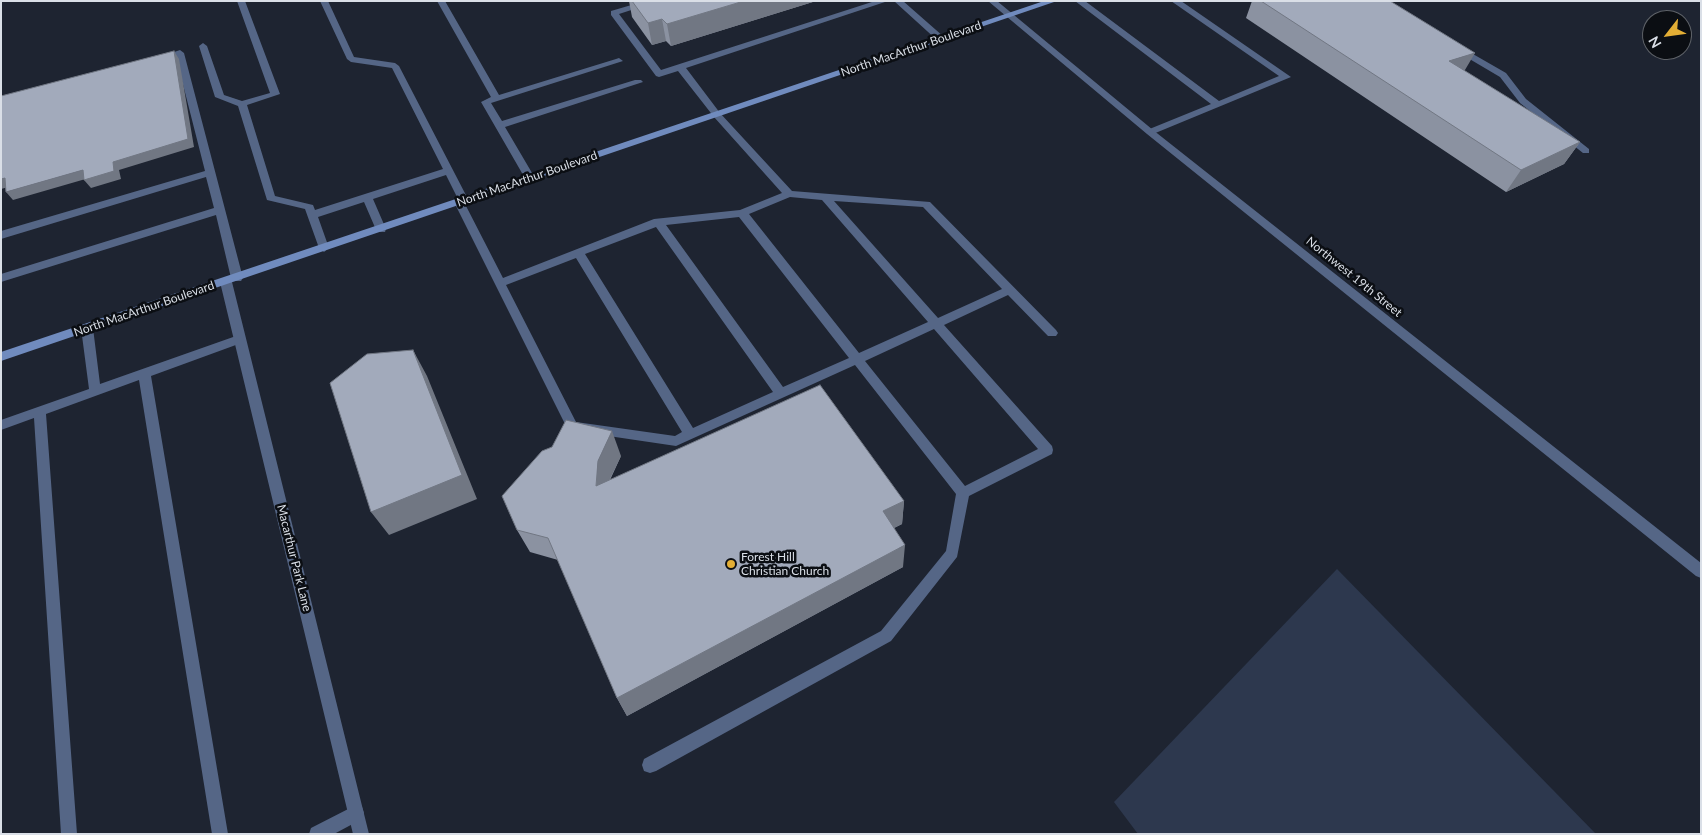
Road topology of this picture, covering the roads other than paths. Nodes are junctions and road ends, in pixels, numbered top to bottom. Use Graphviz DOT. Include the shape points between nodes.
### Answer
graph roads {
  1 [pos="241,1"];
  2 [pos="324,1"];
  3 [pos="441,1"];
  4 [pos="656,1"];
  5 [pos="884,1"];
  6 [pos="898,1"];
  7 [pos="992,1"];
  8 [pos="1053,1"];
  9 [pos="1079,1"];
  10 [pos="1175,1"];
  11 [pos="1010,16"];
  12 [pos="940,40"];
  13 [pos="1452,45"];
  14 [pos="203,46"];
  15 [pos="152,60"];
  16 [pos="619,61"];
  17 [pos="680,67"];
  18 [pos="638,82"];
  19 [pos="497,99"];
  20 [pos="242,104"];
  21 [pos="1217,104"];
  22 [pos="717,115"];
  23 [pos="500,125"];
  24 [pos="1150,132"];
  25 [pos="1586,151"];
  26 [pos="448,171"];
  27 [pos="210,173"];
  28 [pos="530,178"];
  29 [pos="789,194"];
  30 [pos="824,196"];
  31 [pos="367,197"];
  32 [pos="462,201"];
  33 [pos="220,210"];
  34 [pos="742,213"];
  35 [pos="312,215"];
  36 [pos="658,222"];
  37 [pos="381,229"];
  38 [pos="1,235"];
  39 [pos="324,248"];
  40 [pos="579,253"];
  41 [pos="1,278"];
  42 [pos="231,280"];
  43 [pos="500,283"];
  44 [pos="1010,290"];
  45 [pos="936,324"];
  46 [pos="87,328"];
  47 [pos="1052,333"];
  48 [pos="240,339"];
  49 [pos="1,357"];
  50 [pos="857,359"];
  51 [pos="144,373"];
  52 [pos="95,391"];
  53 [pos="781,393"];
  54 [pos="40,411"];
  55 [pos="1,425"];
  56 [pos="690,434"];
  57 [pos="963,493"];
  58 [pos="1701,572"];
  59 [pos="650,765"];
  60 [pos="356,814"];
  61 [pos="70,834"];
  62 [pos="220,834"];
  63 [pos="317,834"];
  64 [pos="361,834"];
  1 -- 20 [label="street" via="275,94"];
  2 -- 26 [label="street" via="350,59 395,66"];
  3 -- 19 [label="street"];
  4 -- 17 [label="street" via="614,13 658,74"];
  5 -- 17 [label="street"];
  6 -- 12 [label="street"];
  7 -- 11 [label="street, Northwest 19th Street"];
  8 -- 11 [label="main road, North MacArthur Boulevard"];
  9 -- 21 [label="street"];
  10 -- 21 [label="street" via="1286,77"];
  11 -- 12 [label="main road, North MacArthur Boulevard"];
  11 -- 24 [label="street, Northwest 19th Street"];
  12 -- 22 [label="main road, North MacArthur Boulevard"];
  13 -- 25 [label="street" via="1503,74 1523,101"];
  14 -- 20 [label="street" via="220,97"];
  15 -- 27 [label="street, Macarthur Park Lane" via="180,53"];
  16 -- 19 [label="street"];
  17 -- 22 [label="street"];
  18 -- 23 [label="street"];
  19 -- 23 [label="street" via="486,102"];
  20 -- 35 [label="street" via="271,198 309,208"];
  21 -- 24 [label="street"];
  22 -- 28 [label="main road, North MacArthur Boulevard"];
  22 -- 29 [label="street"];
  23 -- 28 [label="street"];
  24 -- 58 [label="street, Northwest 19th Street"];
  26 -- 31 [label="street"];
  26 -- 32 [label="street"];
  27 -- 33 [label="street, Macarthur Park Lane"];
  27 -- 38 [label="street"];
  28 -- 32 [label="main road, North MacArthur Boulevard"];
  29 -- 30 [label="street"];
  29 -- 34 [label="street"];
  30 -- 44 [label="street" via="926,204"];
  30 -- 45 [label="street"];
  31 -- 35 [label="street"];
  31 -- 37 [label="street"];
  32 -- 37 [label="main road, North MacArthur Boulevard"];
  32 -- 43 [label="street"];
  33 -- 41 [label="street"];
  33 -- 42 [label="street, Macarthur Park Lane"];
  34 -- 36 [label="street"];
  34 -- 50 [label="street"];
  35 -- 39 [label="street"];
  36 -- 40 [label="street"];
  36 -- 53 [label="street"];
  37 -- 39 [label="main road, North MacArthur Boulevard"];
  39 -- 42 [label="main road, North MacArthur Boulevard"];
  40 -- 43 [label="street"];
  40 -- 56 [label="street"];
  42 -- 46 [label="main road, North MacArthur Boulevard"];
  42 -- 48 [label="street, Macarthur Park Lane"];
  43 -- 56 [label="street" via="572,426 676,440"];
  44 -- 45 [label="street"];
  44 -- 47 [label="street"];
  45 -- 50 [label="street"];
  45 -- 57 [label="street" via="1047,450"];
  46 -- 49 [label="main road, North MacArthur Boulevard"];
  46 -- 52 [label="street"];
  48 -- 51 [label="street"];
  48 -- 60 [label="street, Macarthur Park Lane"];
  50 -- 53 [label="street"];
  50 -- 57 [label="street"];
  51 -- 52 [label="street"];
  51 -- 62 [label="street"];
  52 -- 54 [label="street"];
  53 -- 56 [label="street"];
  54 -- 55 [label="street"];
  54 -- 61 [label="street"];
  57 -- 59 [label="street" via="952,553 886,636"];
  60 -- 63 [label="street"];
  60 -- 64 [label="street, Macarthur Park Lane"];
}
